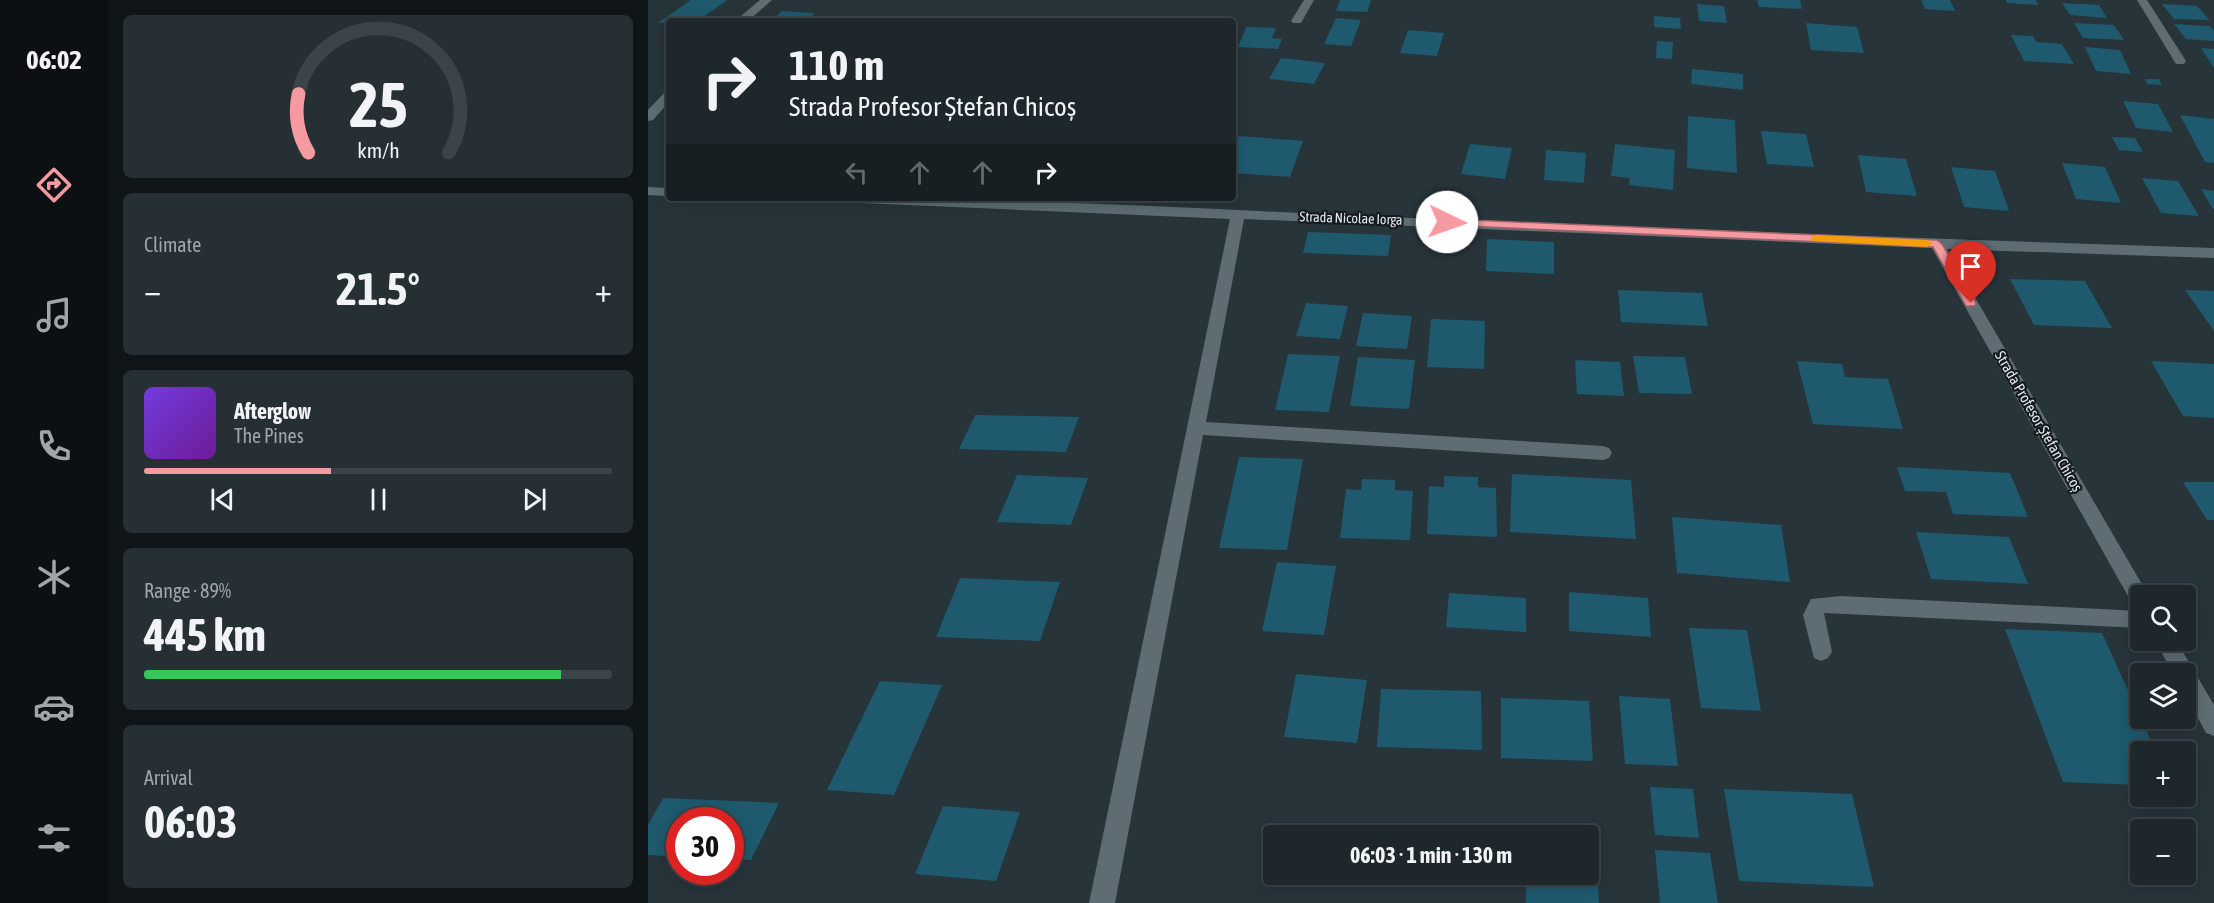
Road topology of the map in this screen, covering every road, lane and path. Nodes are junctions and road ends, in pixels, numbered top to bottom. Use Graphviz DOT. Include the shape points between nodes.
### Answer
graph roads {
  1 [pos="766,0"];
  2 [pos="1309,0"];
  3 [pos="2142,0"];
  4 [pos="745,18"];
  5 [pos="1297,21"];
  6 [pos="2180,61"];
  7 [pos="666,98"];
  8 [pos="648,117"];
  9 [pos="648,191"];
  10 [pos="666,192"];
  11 [pos="917,201"];
  12 [pos="1238,213"];
  13 [pos="1937,244"];
  14 [pos="2214,253"];
  15 [pos="1196,428"];
  16 [pos="1603,453"];
  17 [pos="2132,585"];
  18 [pos="2130,619"];
  19 [pos="1821,652"];
  20 [pos="2196,694"];
  21 [pos="2214,726"];
  22 [pos="1102,903"];
  1 -- 4 [label="street"];
  2 -- 5 [label="street"];
  3 -- 6 [label="street"];
  7 -- 8 [label="street"];
  9 -- 10 [label="street"];
  11 -- 12 [label="street, Strada Nicolae Iorga"];
  12 -- 13 [label="street, Strada Nicolae Iorga"];
  12 -- 15 [label="street"];
  13 -- 14 [label="street, Strada Nicolae Iorga"];
  13 -- 17 [label="street, Strada Profesor Ștefan Chicoș"];
  15 -- 16 [label="street"];
  15 -- 22 [label="street"];
  18 -- 19 [label="street" via="1818,605 1813,615"];
  20 -- 21 [label="street"];
}
